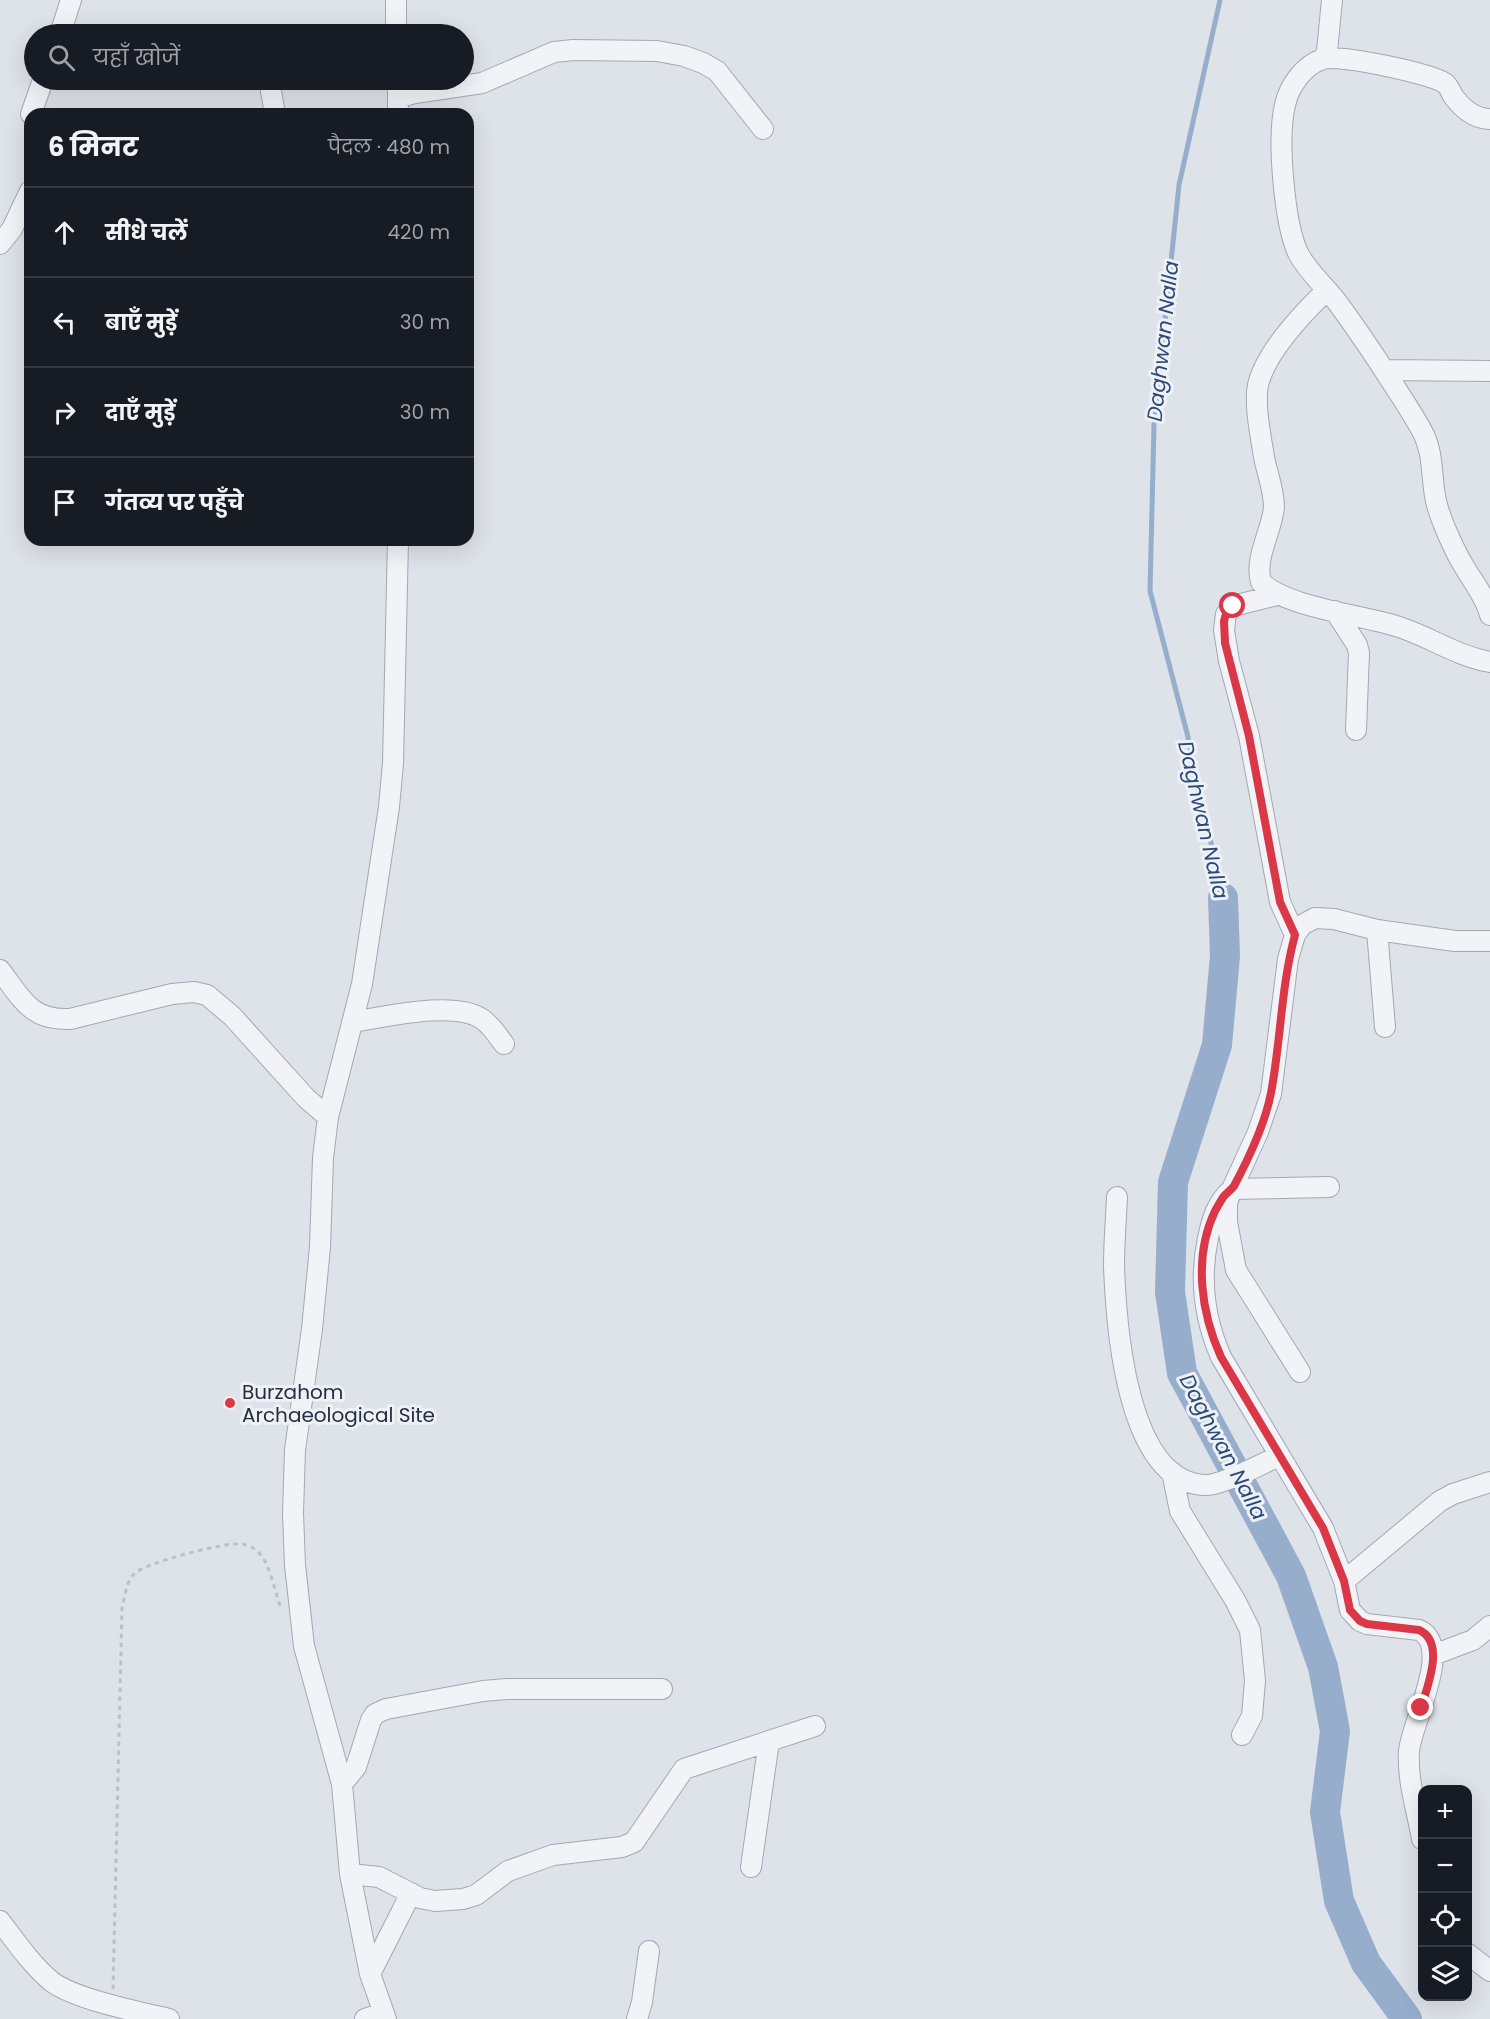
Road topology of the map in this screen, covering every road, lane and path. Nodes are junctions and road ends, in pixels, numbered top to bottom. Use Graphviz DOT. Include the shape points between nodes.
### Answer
graph roads {
  1 [pos="71,0"];
  2 [pos="396,0"];
  3 [pos="1332,0"];
  4 [pos="63,24"];
  5 [pos="396,24"];
  6 [pos="1324,58"];
  7 [pos="474,84"];
  8 [pos="39,90"];
  9 [pos="271,90"];
  10 [pos="435,90"];
  11 [pos="398,97"];
  12 [pos="33,108"];
  13 [pos="274,108"];
  14 [pos="1490,119"];
  15 [pos="763,129"];
  16 [pos="24,203"];
  17 [pos="0,244"];
  18 [pos="1328,290"];
  19 [pos="1384,370"];
  20 [pos="1490,372"];
  21 [pos="398,546"];
  22 [pos="1277,595"];
  23 [pos="1335,611"];
  24 [pos="1490,615"];
  25 [pos="1490,662"];
  26 [pos="1356,730"];
  27 [pos="1377,930"];
  28 [pos="1295,935"];
  29 [pos="1490,941"];
  30 [pos="0,970"];
  31 [pos="352,1022"];
  32 [pos="1385,1027"];
  33 [pos="504,1044"];
  34 [pos="328,1117"];
  35 [pos="1329,1187"];
  36 [pos="1232,1189"];
  37 [pos="1117,1197"];
  38 [pos="1300,1372"];
  39 [pos="1279,1455"];
  40 [pos="1172,1472"];
  41 [pos="1490,1482"];
  42 [pos="1344,1581"];
  43 [pos="281,1610"];
  44 [pos="1490,1626"];
  45 [pos="1433,1655"];
  46 [pos="662,1689"];
  47 [pos="815,1726"];
  48 [pos="1242,1735"];
  49 [pos="769,1741"];
  50 [pos="342,1784"];
  51 [pos="1418,1819"];
  52 [pos="752,1867"];
  53 [pos="350,1874"];
  54 [pos="411,1893"];
  55 [pos="0,1921"];
  56 [pos="649,1951"];
  57 [pos="1472,1958"];
  58 [pos="1490,1971"];
  59 [pos="370,1974"];
  60 [pos="113,2004"];
  61 [pos="132,2015"];
  62 [pos="378,2017"];
  63 [pos="170,2019"];
  64 [pos="637,2019"];
  1 -- 4 [label="street"];
  2 -- 5 [label="street"];
  3 -- 6 [label="street" via="1328,51"];
  6 -- 14 [label="street" via="1418,73 1446,84 1468,111 1481,119"];
  6 -- 18 [label="street" via="1303,70 1295,81 1285,104 1281,143 1283,179 1297,250 1307,268"];
  7 -- 15 [label="street" via="554,52 657,51 684,56 717,71"];
  8 -- 12 [label="street"];
  9 -- 13 [label="street"];
  10 -- 11 [label="street"];
  16 -- 17 [label="street"];
  18 -- 19 [label="street"];
  18 -- 22 [label="street" via="1295,322 1266,366 1258,387 1259,417 1274,502 1259,575"];
  19 -- 20 [label="street"];
  19 -- 24 [label="street" via="1424,436 1432,463 1436,502"];
  21 -- 31 [label="street" via="389,807 362,984"];
  22 -- 23 [label="street"];
  22 -- 28 [label="street" via="1233,606 1226,614 1224,630 1249,736 1280,902"];
  23 -- 25 [label="street" via="1395,625 1451,651"];
  23 -- 26 [label="street" via="1359,653"];
  27 -- 28 [label="street" via="1315,918 1302,925"];
  27 -- 29 [label="street" via="1455,941"];
  27 -- 32 [label="street"];
  28 -- 36 [label="street" via="1288,959 1271,1094"];
  30 -- 34 [label="street" via="39,1015 54,1020 172,994 207,995"];
  31 -- 33 [label="street" via="438,1010 462,1011 481,1018"];
  31 -- 34 [label="street"];
  34 -- 50 [label="street" via="320,1247 295,1450 293,1513 304,1646"];
  35 -- 36 [label="street"];
  36 -- 38 [label="street" via="1227,1222 1236,1270"];
  36 -- 39 [label="street" via="1223,1196 1211,1221 1202,1264 1203,1298 1211,1335 1221,1357"];
  37 -- 40 [label="street" via="1114,1265 1124,1371 1148,1441 1161,1463"];
  39 -- 40 [label="street" via="1209,1485 1186,1481"];
  39 -- 42 [label="street" via="1323,1528"];
  40 -- 48 [label="street" via="1180,1511 1250,1630 1255,1681 1252,1716"];
  41 -- 42 [label="street" via="1440,1501"];
  42 -- 45 [label="street" via="1350,1610 1360,1621 1419,1630 1429,1638"];
  43 -- 60 [label="path" via="263,1556 246,1545 219,1546 146,1566 134,1573 127,1584 122,1608"];
  44 -- 45 [label="street" via="1473,1640"];
  45 -- 51 [label="street" via="1409,1751"];
  46 -- 50 [label="street" via="507,1689 386,1709 370,1720 356,1767"];
  47 -- 49 [label="street"];
  49 -- 52 [label="street"];
  49 -- 54 [label="street" via="684,1769 634,1842 554,1856 508,1871 476,1896 463,1899 435,1901"];
  50 -- 53 [label="street"];
  53 -- 54 [label="street" via="379,1877"];
  53 -- 59 [label="street"];
  54 -- 59 [label="street"];
  55 -- 60 [label="street" via="53,1982 73,1993"];
  56 -- 64 [label="street"];
  57 -- 58 [label="street"];
  59 -- 62 [label="street"];
  60 -- 61 [label="street"];
  61 -- 63 [label="street"];
}
